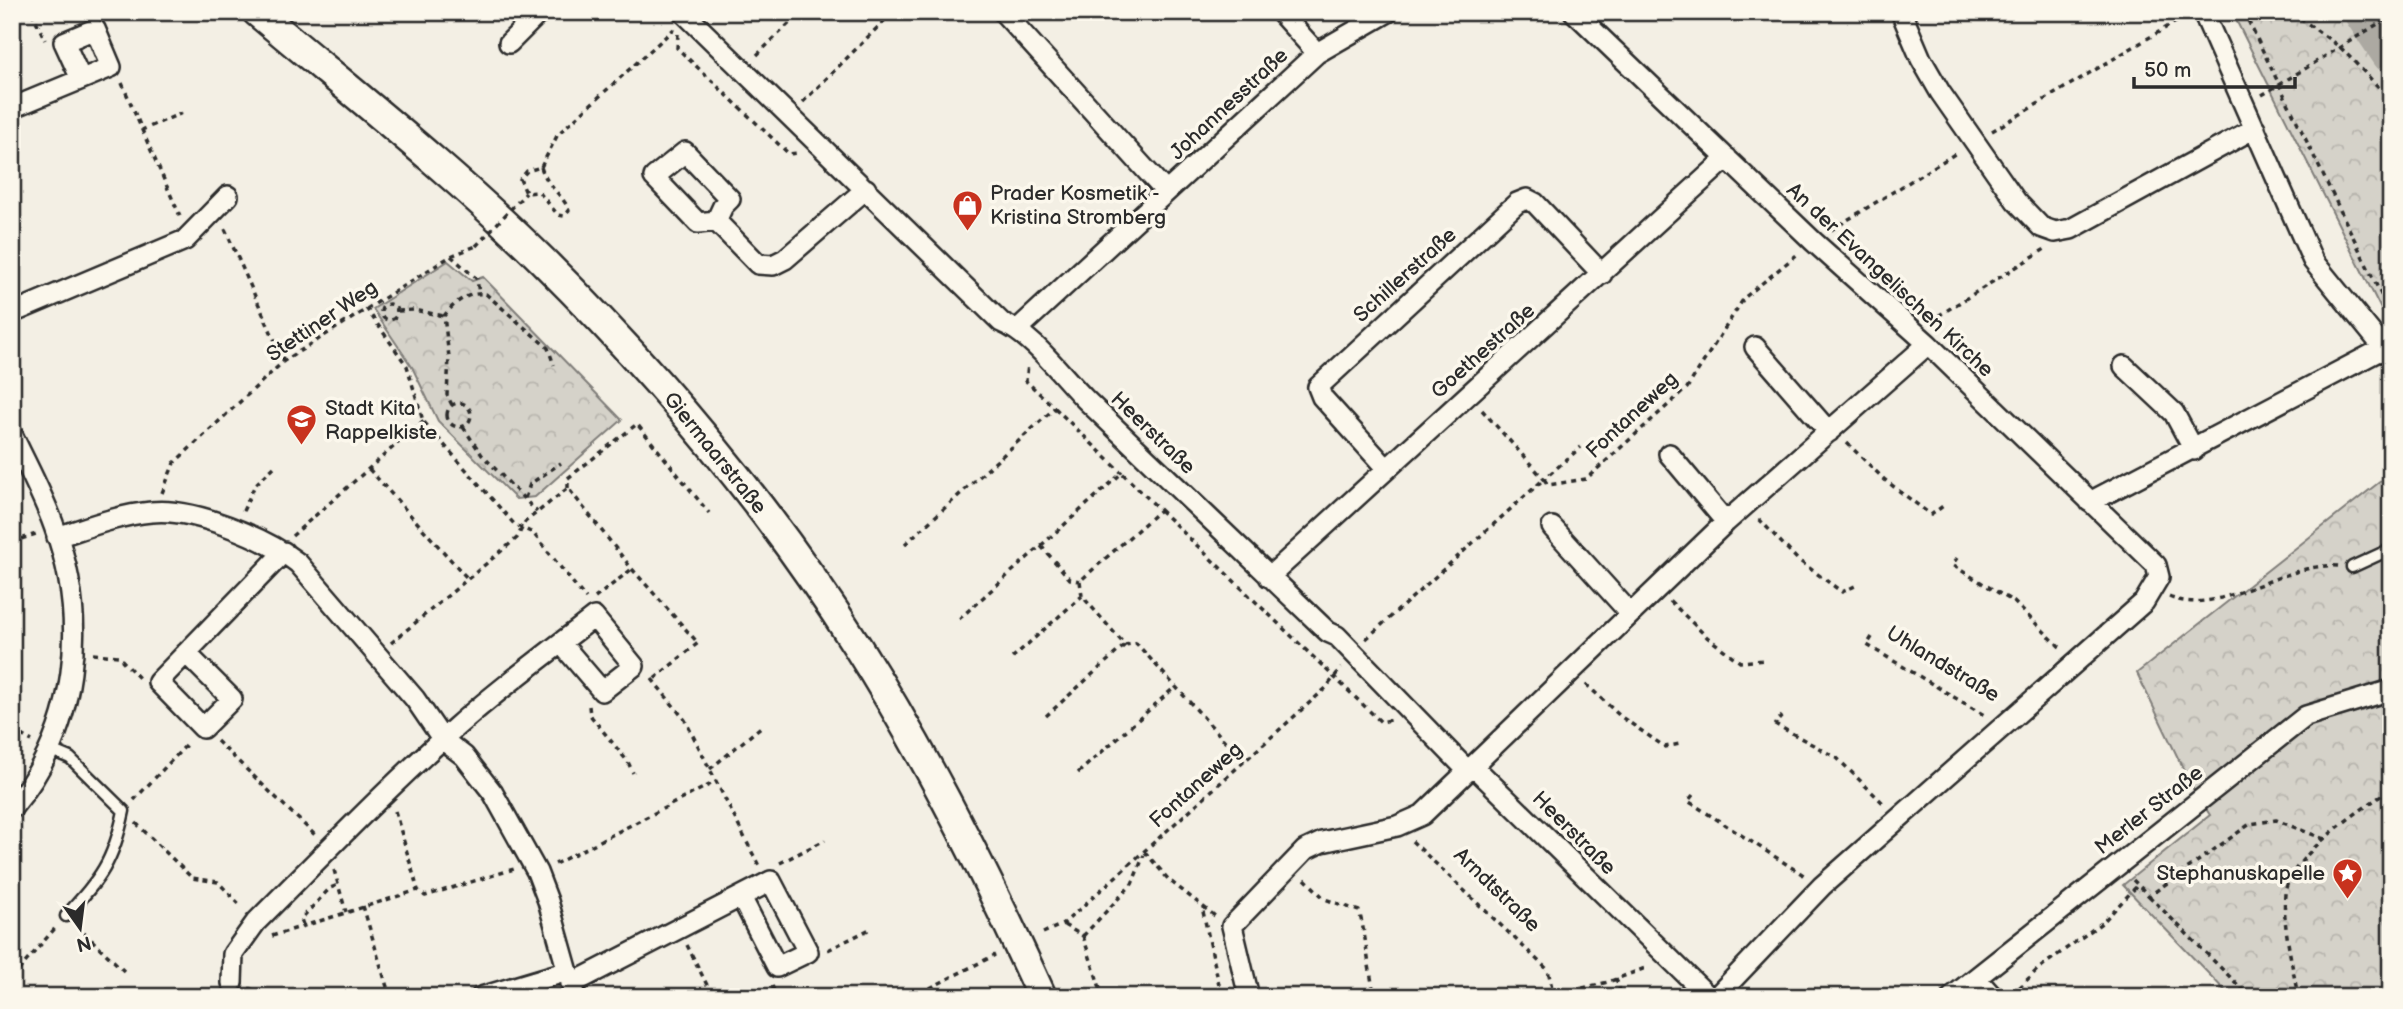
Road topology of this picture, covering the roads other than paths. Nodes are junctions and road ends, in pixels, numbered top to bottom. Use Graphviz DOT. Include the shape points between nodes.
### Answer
graph roads {
  1 [pos="257,12"];
  2 [pos="540,12"];
  3 [pos="1003,12"];
  4 [pos="1280,12"];
  5 [pos="1388,12"];
  6 [pos="1574,12"];
  7 [pos="1901,12"];
  8 [pos="2203,12"];
  9 [pos="681,19"];
  10 [pos="509,43"];
  11 [pos="1317,53"];
  12 [pos="81,79"];
  13 [pos="12,108"];
  14 [pos="2255,128"];
  15 [pos="1727,158"];
  16 [pos="866,189"];
  17 [pos="1166,192"];
  18 [pos="228,196"];
  19 [pos="716,221"];
  20 [pos="1602,274"];
  21 [pos="12,313"];
  22 [pos="1018,329"];
  23 [pos="1920,337"];
  24 [pos="1755,347"];
  25 [pos="2388,353"];
  26 [pos="2124,366"];
  27 [pos="1831,430"];
  28 [pos="12,434"];
  29 [pos="2194,450"];
  30 [pos="1669,454"];
  31 [pos="1387,469"];
  32 [pos="2090,502"];
  33 [pos="1726,522"];
  34 [pos="1552,527"];
  35 [pos="57,537"];
  36 [pos="2391,549"];
  37 [pos="281,551"];
  38 [pos="2352,567"];
  39 [pos="1269,577"];
  40 [pos="1629,612"];
  41 [pos="561,643"];
  42 [pos="186,653"];
  43 [pos="2391,690"];
  44 [pos="443,740"];
  45 [pos="51,750"];
  46 [pos="1471,768"];
  47 [pos="12,808"];
  48 [pos="741,897"];
  49 [pos="66,916"];
  50 [pos="1977,979"];
  51 [pos="232,983"];
  52 [pos="572,984"];
  53 [pos="481,997"];
  54 [pos="1042,997"];
  55 [pos="1249,997"];
  56 [pos="1709,997"];
  57 [pos="1716,997"];
  58 [pos="1952,997"];
  59 [pos="1993,997"];
  1 -- 54 [label="main road, Giermaarstraße" via="542,259 674,401 780,535 857,645 921,751"];
  2 -- 10 [label="street"];
  3 -- 17 [label="street"];
  4 -- 11 [label="street"];
  5 -- 11 [label="street, Johannesstraße"];
  6 -- 15 [label="street, An der Evangelischen Kirche"];
  7 -- 14 [label="street" via="1921,59 2016,201 2035,223 2054,232 2071,229"];
  8 -- 14 [label="street"];
  9 -- 16 [label="street, Heerstraße" via="742,68"];
  11 -- 17 [label="street, Johannesstraße"];
  12 -- 12 [label="street" via="111,67 94,29 64,41"];
  12 -- 13 [label="street"];
  14 -- 25 [label="street" via="2313,261"];
  15 -- 20 [label="street, Goethestraße"];
  15 -- 23 [label="street, An der Evangelischen Kirche"];
  16 -- 19 [label="street" via="785,259 773,264 758,264"];
  16 -- 22 [label="street, Heerstraße" via="1001,322"];
  17 -- 22 [label="street, Johannesstraße"];
  18 -- 21 [label="street" via="190,237"];
  20 -- 31 [label="street, Goethestraße"];
  20 -- 31 [label="street, Schillerstraße" via="1535,203 1527,199 1517,203 1318,387"];
  22 -- 39 [label="street, Heerstraße"];
  23 -- 27 [label="street"];
  23 -- 32 [label="street, An der Evangelischen Kirche"];
  24 -- 27 [label="street"];
  25 -- 29 [label="street"];
  26 -- 29 [label="street" via="2174,413"];
  27 -- 33 [label="street"];
  28 -- 35 [label="street"];
  29 -- 32 [label="street"];
  30 -- 33 [label="street"];
  31 -- 39 [label="street, Goethestraße"];
  32 -- 57 [label="street, Uhlandstraße" via="2156,565 2160,577 2154,590 1822,886"];
  33 -- 40 [label="street"];
  34 -- 40 [label="street"];
  35 -- 37 [label="street" via="155,511 236,529"];
  35 -- 45 [label="street" via="70,592 74,654 67,706"];
  36 -- 38 [label="lane"];
  37 -- 42 [label="street"];
  37 -- 44 [label="street" via="320,586 415,698"];
  39 -- 46 [label="street, Heerstraße"];
  40 -- 46 [label="street"];
  41 -- 41 [label="street" via="602,691 634,666 594,617"];
  41 -- 44 [label="street"];
  42 -- 42 [label="street" via="232,699 203,728 158,682"];
  43 -- 50 [label="street, Merler Straße" via="2306,716"];
  44 -- 51 [label="street" via="256,922 233,954"];
  44 -- 52 [label="street" via="464,757 493,793 534,866"];
  45 -- 47 [label="street"];
  45 -- 49 [label="lane" via="70,758 124,811 117,847 102,877"];
  46 -- 55 [label="street" via="1422,815 1305,850 1232,926"];
  46 -- 56 [label="street, Heerstraße"];
  48 -- 48 [label="street" via="769,879 807,952 777,967"];
  48 -- 52 [label="street"];
  50 -- 58 [label="street, Merler Straße"];
  50 -- 59 [label="street"];
  52 -- 53 [label="street"];
}
